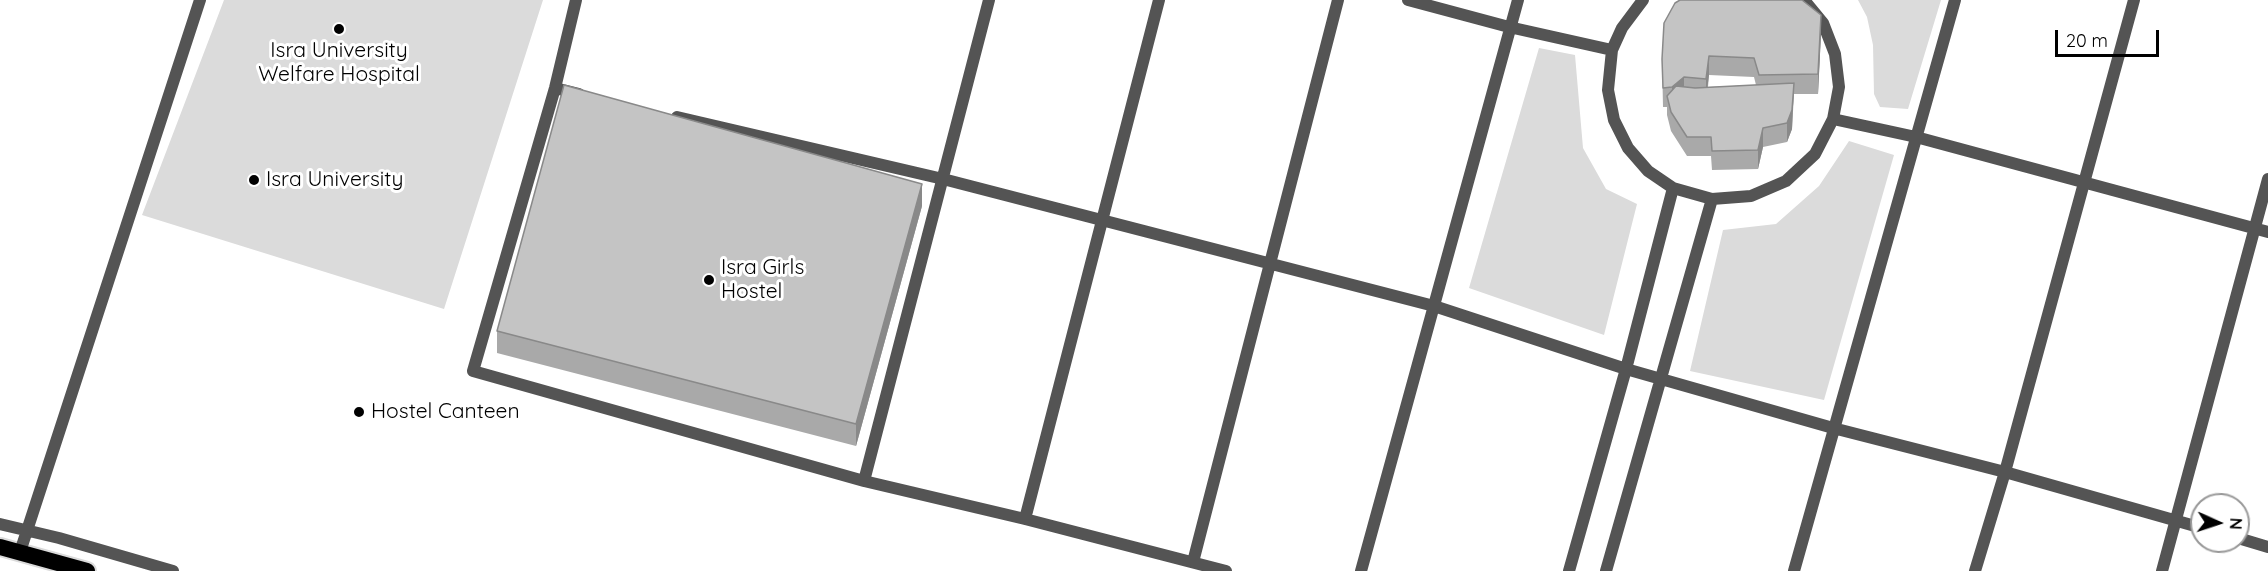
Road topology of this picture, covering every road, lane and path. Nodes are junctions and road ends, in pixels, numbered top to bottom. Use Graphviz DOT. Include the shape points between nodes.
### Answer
graph roads {
  1 [pos="200,0"];
  2 [pos="576,0"];
  3 [pos="989,0"];
  4 [pos="1159,0"];
  5 [pos="1338,0"];
  6 [pos="1408,0"];
  7 [pos="1518,0"];
  8 [pos="1643,0"];
  9 [pos="1804,0"];
  10 [pos="1955,0"];
  11 [pos="2133,0"];
  12 [pos="1509,27"];
  13 [pos="1612,50"];
  14 [pos="555,88"];
  15 [pos="589,96"];
  16 [pos="669,115"];
  17 [pos="1833,119"];
  18 [pos="1916,137"];
  19 [pos="943,178"];
  20 [pos="2268,179"];
  21 [pos="2083,182"];
  22 [pos="1673,188"];
  23 [pos="1712,199"];
  24 [pos="1102,220"];
  25 [pos="2255,228"];
  26 [pos="2268,232"];
  27 [pos="1271,263"];
  28 [pos="1434,306"];
  29 [pos="1626,369"];
  30 [pos="1660,377"];
  31 [pos="1833,428"];
  32 [pos="2006,472"];
  33 [pos="864,481"];
  34 [pos="1025,519"];
  35 [pos="2175,521"];
  36 [pos="0,524"];
  37 [pos="2190,525"];
  38 [pos="27,531"];
  39 [pos="2250,542"];
  40 [pos="0,547"];
  41 [pos="2268,547"];
  42 [pos="20,552"];
  43 [pos="1193,562"];
  44 [pos="87,571"];
  45 [pos="173,571"];
  46 [pos="1226,571"];
  47 [pos="1362,571"];
  48 [pos="1569,571"];
  49 [pos="1606,571"];
  50 [pos="1794,571"];
  51 [pos="1975,571"];
  52 [pos="2162,571"];
  1 -- 38 [label="street"];
  2 -- 14 [label="street"];
  3 -- 19 [label="street"];
  4 -- 24 [label="street"];
  5 -- 27 [label="street"];
  6 -- 12 [label="street"];
  7 -- 12 [label="street"];
  8 -- 13 [label="street" via="1622,28"];
  9 -- 17 [label="street" via="1823,23 1835,54 1839,87"];
  10 -- 18 [label="street"];
  11 -- 21 [label="street"];
  12 -- 13 [label="street"];
  12 -- 28 [label="street"];
  13 -- 22 [label="street" via="1608,90 1614,120 1628,148 1648,171"];
  14 -- 15 [label="street"];
  14 -- 33 [label="street" via="473,371"];
  16 -- 19 [label="street"];
  17 -- 18 [label="street"];
  17 -- 23 [label="street" via="1815,154 1786,181 1751,196"];
  18 -- 21 [label="street"];
  18 -- 31 [label="street"];
  19 -- 24 [label="street"];
  19 -- 33 [label="street"];
  20 -- 25 [label="street"];
  21 -- 25 [label="street"];
  21 -- 32 [label="street"];
  22 -- 23 [label="street"];
  22 -- 29 [label="street"];
  23 -- 30 [label="street"];
  24 -- 27 [label="street"];
  24 -- 34 [label="street"];
  25 -- 26 [label="street"];
  25 -- 35 [label="street"];
  27 -- 28 [label="street"];
  27 -- 43 [label="street"];
  28 -- 29 [label="street"];
  28 -- 47 [label="street"];
  29 -- 30 [label="street"];
  29 -- 48 [label="street"];
  30 -- 31 [label="street"];
  30 -- 49 [label="street"];
  31 -- 32 [label="street"];
  31 -- 50 [label="street"];
  32 -- 35 [label="street"];
  32 -- 51 [label="street"];
  33 -- 34 [label="street"];
  34 -- 43 [label="street"];
  35 -- 37 [label="street"];
  35 -- 52 [label="street"];
  36 -- 38 [label="street"];
  38 -- 42 [label="street"];
  38 -- 45 [label="street"];
  39 -- 41 [label="street"];
  40 -- 42 [label="highway"];
  42 -- 44 [label="highway"];
  43 -- 46 [label="street"];
}
